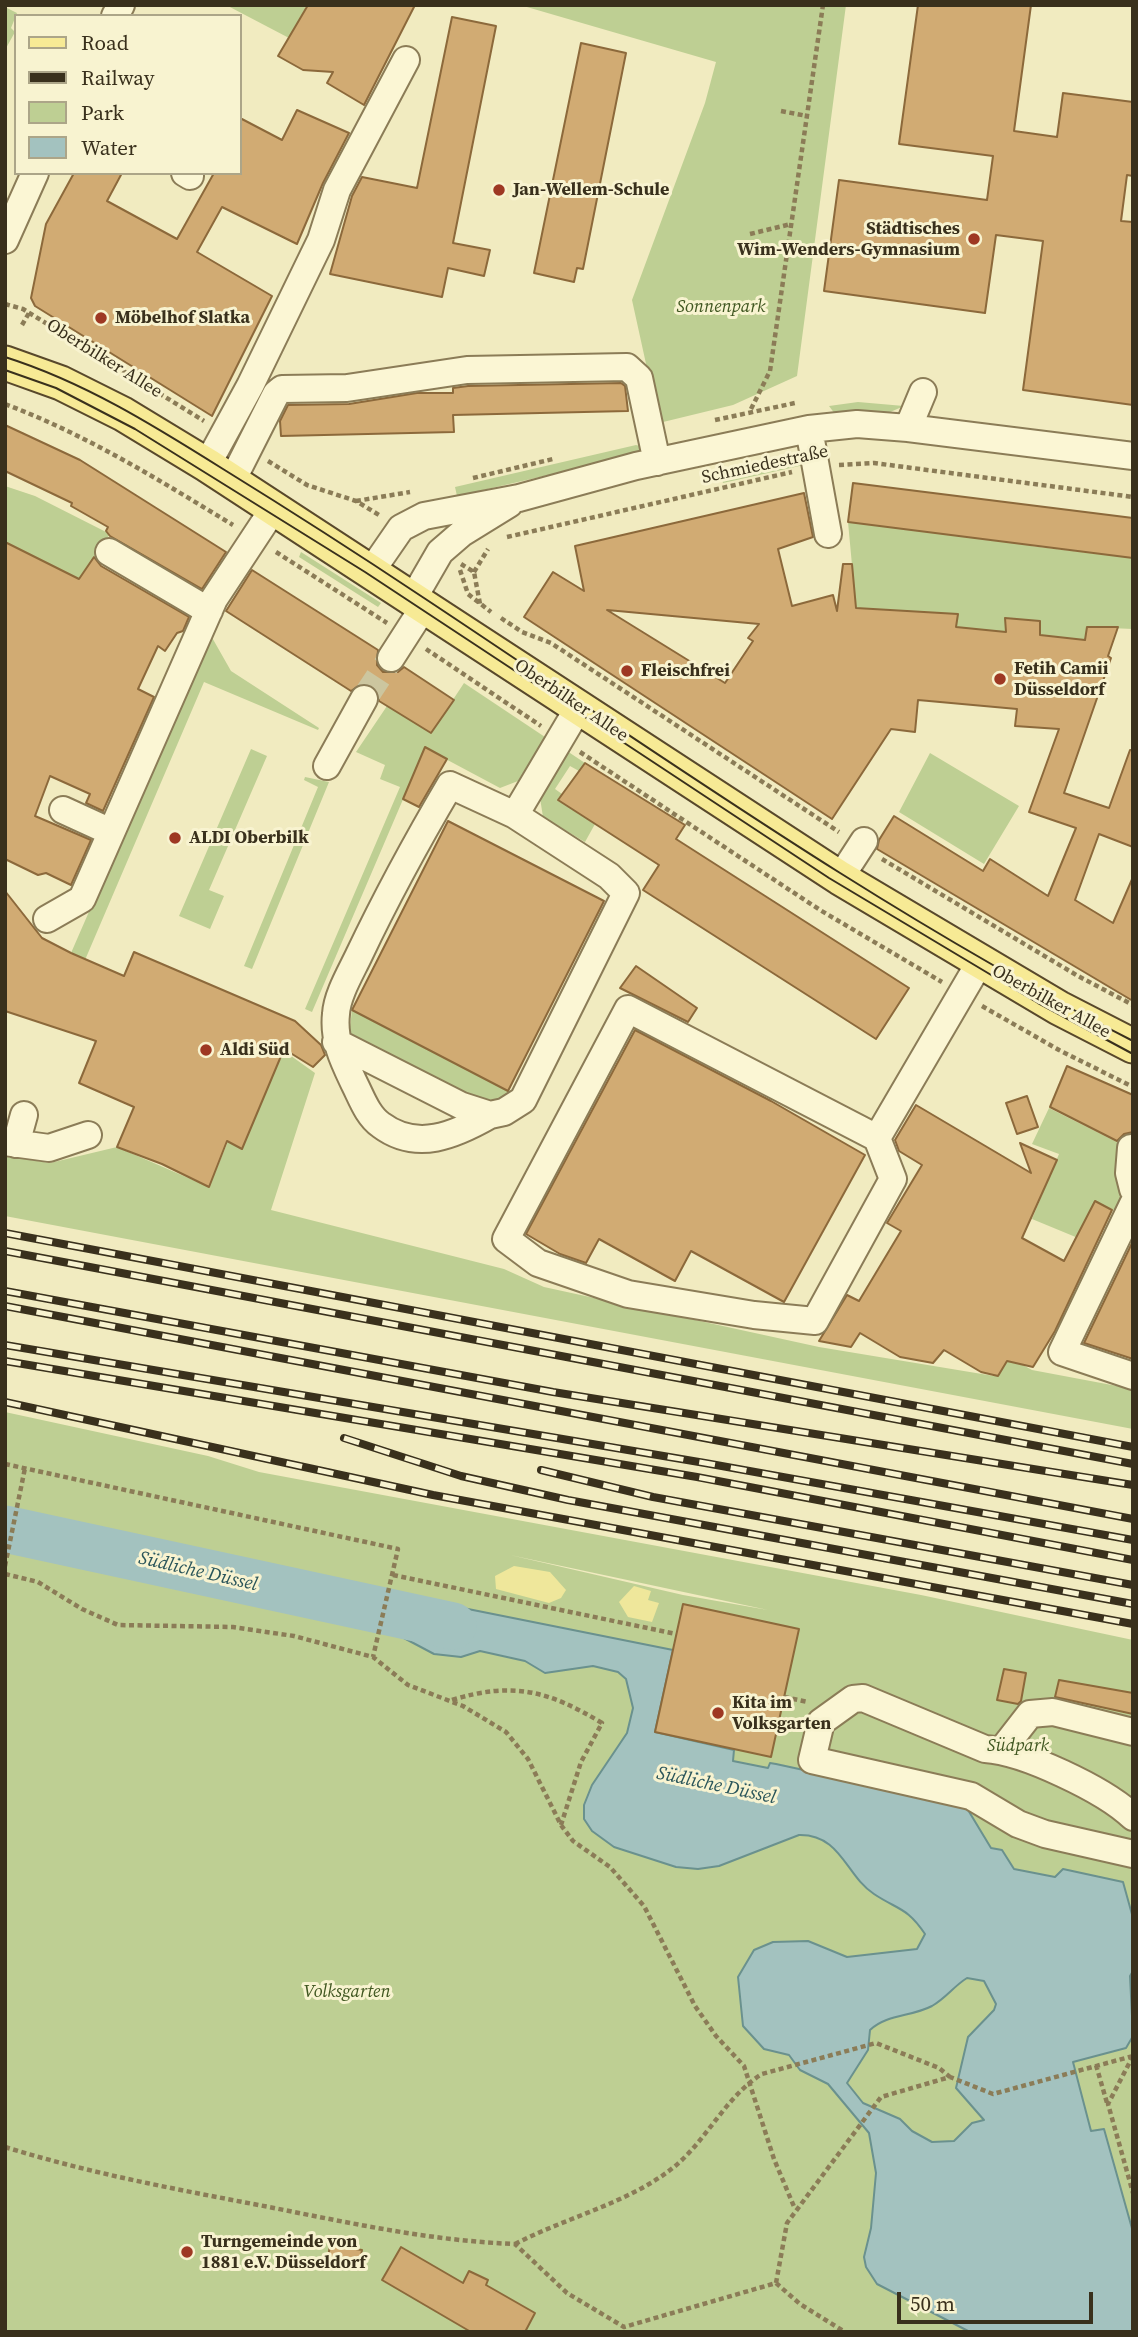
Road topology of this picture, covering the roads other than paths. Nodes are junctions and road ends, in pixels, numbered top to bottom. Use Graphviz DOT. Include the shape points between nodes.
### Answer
graph roads {
  1 [pos="406,60"];
  2 [pos="34,175"];
  3 [pos="7,229"];
  4 [pos="5,363"];
  5 [pos="923,392"];
  6 [pos="908,428"];
  7 [pos="809,429"];
  8 [pos="1133,456"];
  9 [pos="657,462"];
  10 [pos="219,473"];
  11 [pos="519,498"];
  12 [pos="274,508"];
  13 [pos="828,534"];
  14 [pos="109,552"];
  15 [pos="372,570"];
  16 [pos="419,601"];
  17 [pos="209,611"];
  18 [pos="391,659"];
  19 [pos="364,699"];
  20 [pos="579,707"];
  21 [pos="327,766"];
  22 [pos="62,810"];
  23 [pos="515,815"];
  24 [pos="111,832"];
  25 [pos="862,843"];
  26 [pos="840,878"];
  27 [pos="47,919"];
  28 [pos="980,962"];
  29 [pos="336,1042"];
  30 [pos="1133,1046"];
  31 [pos="24,1115"];
  32 [pos="490,1115"];
  33 [pos="88,1135"];
  34 [pos="877,1138"];
  35 [pos="11,1143"];
  36 [pos="1131,1148"];
  37 [pos="1133,1189"];
  38 [pos="1133,1204"];
  39 [pos="1133,1376"];
  40 [pos="1133,1732"];
  41 [pos="1002,1750"];
  42 [pos="1133,1817"];
  43 [pos="1133,1854"];
  1 -- 10 [label="street" via="337,190 321,240 225,434"];
  2 -- 3 [label="street"];
  4 -- 10 [label="main road, Oberbilker Allee" via="61,383 113,409"];
  5 -- 6 [label="street"];
  6 -- 7 [label="street, Schmiedestraße" via="858,424"];
  6 -- 8 [label="street, Schmiedestraße"];
  7 -- 9 [label="street, Schmiedestraße"];
  7 -- 13 [label="street"];
  9 -- 10 [label="street" via="639,378 627,367 467,370 348,388 282,389 249,449"];
  9 -- 11 [label="street, Schmiedestraße"];
  10 -- 12 [label="main road, Oberbilker Allee"];
  11 -- 15 [label="street, Schmiedestraße" via="424,516 401,528"];
  11 -- 16 [label="street, Schmiedestraße" via="461,533 440,552"];
  12 -- 15 [label="main road, Oberbilker Allee"];
  12 -- 17 [label="street"];
  14 -- 17 [label="street"];
  15 -- 16 [label="main road, Oberbilker Allee"];
  16 -- 18 [label="street, Schmiedestraße"];
  16 -- 20 [label="main road, Oberbilker Allee"];
  17 -- 24 [label="street"];
  19 -- 21 [label="street"];
  20 -- 23 [label="street"];
  20 -- 26 [label="main road, Oberbilker Allee"];
  22 -- 24 [label="street"];
  23 -- 29 [label="street" via="450,785 394,881 349,978 335,1012"];
  23 -- 32 [label="street" via="609,876 626,893 523,1100"];
  24 -- 27 [label="street" via="82,899"];
  25 -- 26 [label="street"];
  26 -- 28 [label="main road, Oberbilker Allee"];
  28 -- 30 [label="main road, Oberbilker Allee"];
  28 -- 34 [label="street"];
  29 -- 32 [label="street" via="462,1106"];
  29 -- 32 [label="street" via="375,1121 401,1137 429,1140 457,1134"];
  31 -- 35 [label="street"];
  33 -- 35 [label="street" via="49,1148"];
  34 -- 34 [label="street" via="893,1179 815,1321 628,1294 538,1263 506,1239 628,1009"];
  36 -- 37 [label="street"];
  38 -- 39 [label="street" via="1062,1352"];
  40 -- 41 [label="street" via="1053,1712 1030,1714"];
  41 -- 42 [label="street" via="1094,1789"];
  41 -- 43 [label="street" via="985,1749 863,1698 853,1699 821,1723 812,1760 971,1796 1018,1825"];
}
